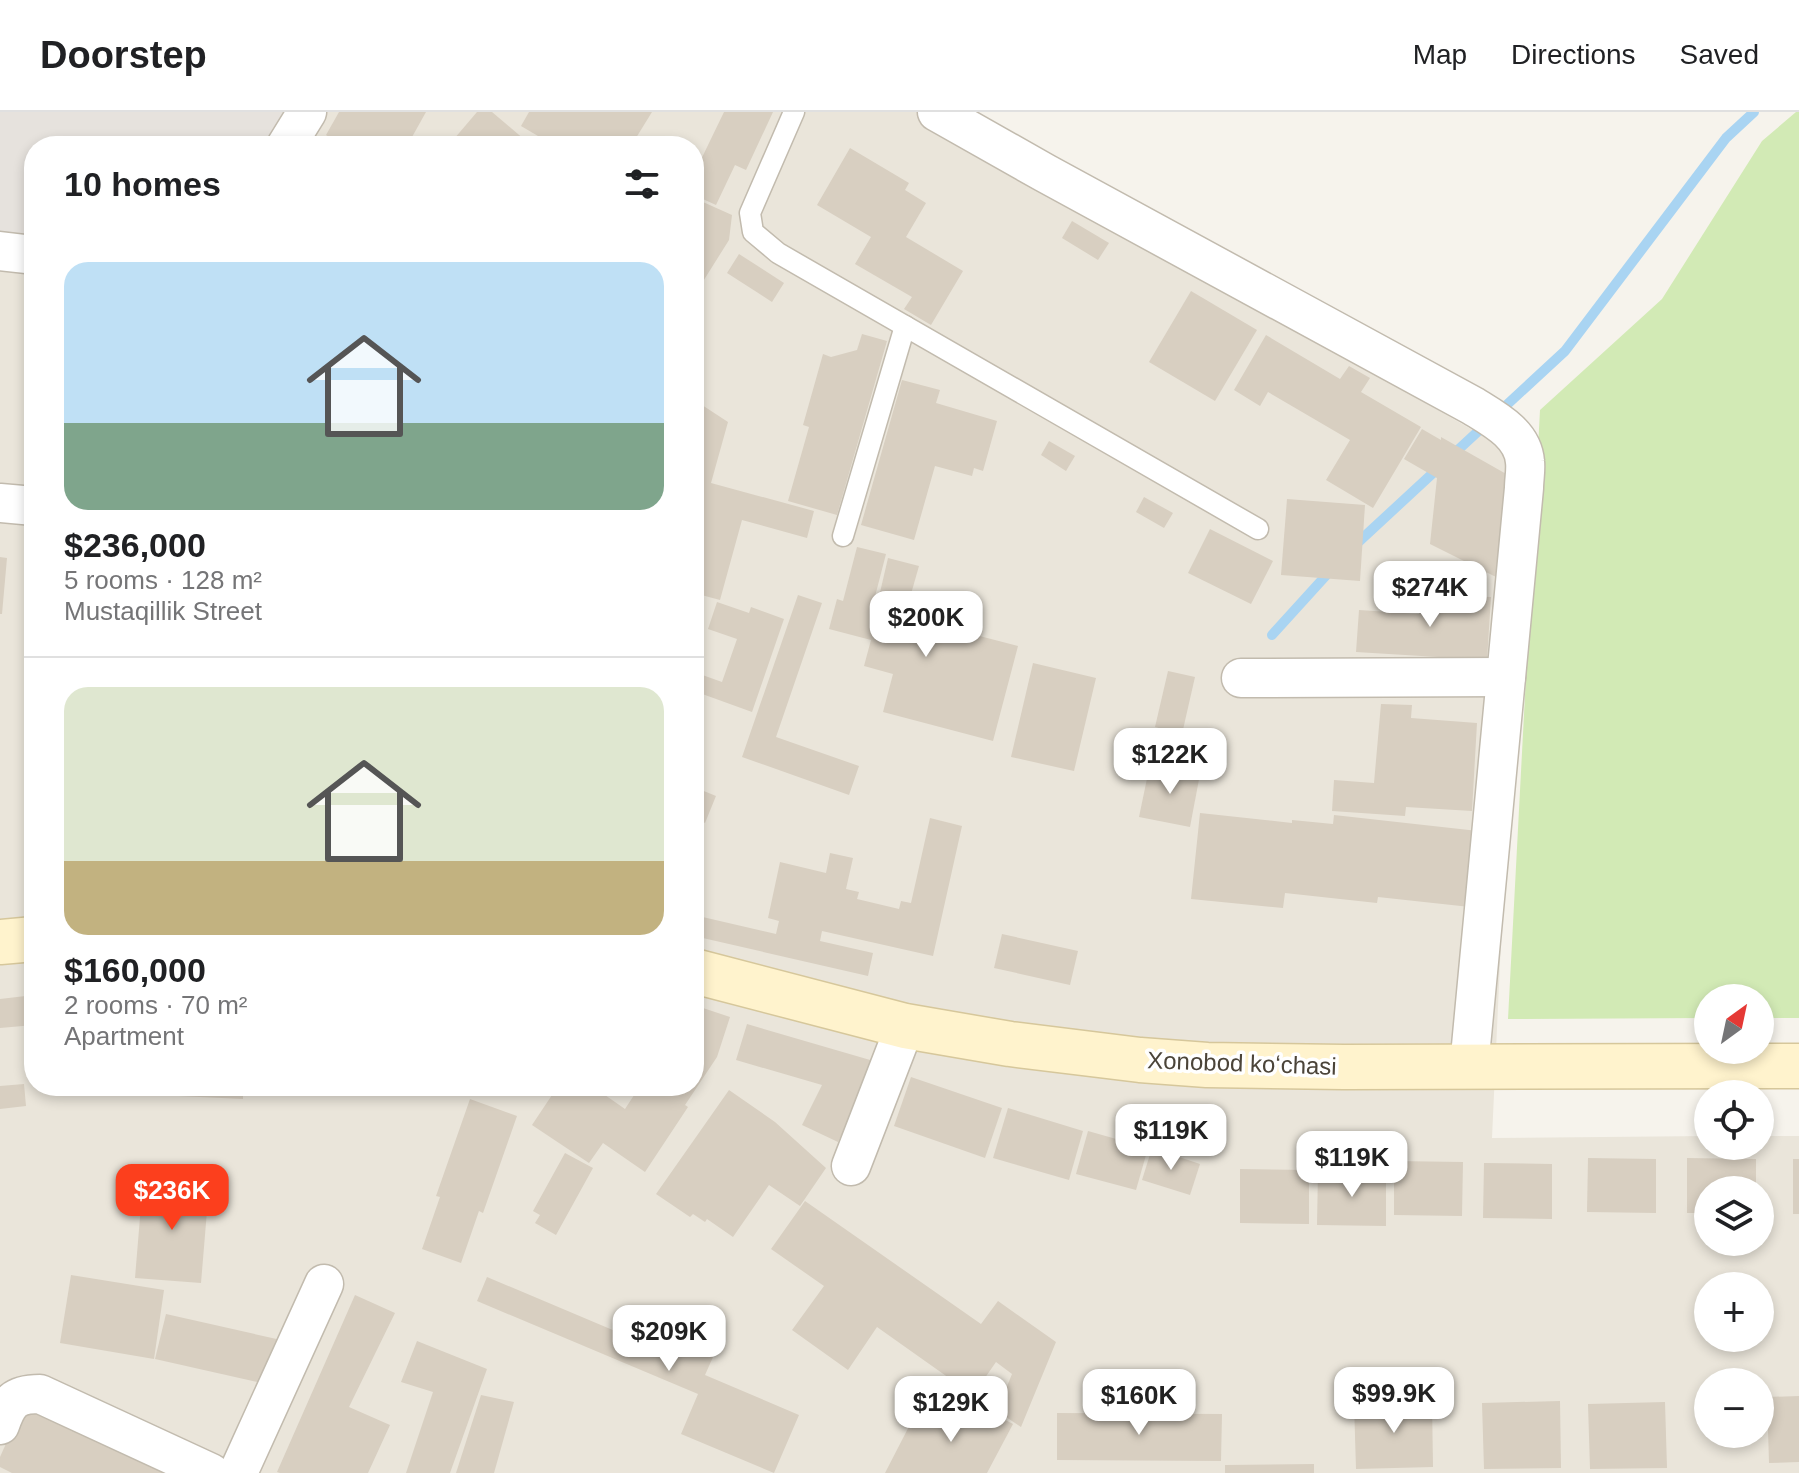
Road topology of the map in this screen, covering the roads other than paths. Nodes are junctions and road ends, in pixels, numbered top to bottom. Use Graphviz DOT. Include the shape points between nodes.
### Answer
graph roads {
  1 [pos="307,112"];
  2 [pos="794,112"];
  3 [pos="937,112"];
  4 [pos="292,136"];
  5 [pos="0,251"];
  6 [pos="24,254"];
  7 [pos="905,326"];
  8 [pos="0,503"];
  9 [pos="24,505"];
  10 [pos="1258,529"];
  11 [pos="843,536"];
  12 [pos="1506,677"];
  13 [pos="1241,678"];
  14 [pos="24,940"];
  15 [pos="0,942"];
  16 [pos="704,974"];
  17 [pos="905,1026"];
  18 [pos="1799,1066"];
  19 [pos="1469,1067"];
  20 [pos="851,1166"];
  21 [pos="324,1284"];
  22 [pos="0,1425"];
  23 [pos="211,1473"];
  24 [pos="238,1473"];
  1 -- 4 [label="street"];
  2 -- 7 [label="lane" via="750,213 753,232 778,253"];
  3 -- 12 [label="street" via="1473,406 1517,439 1525,474"];
  5 -- 6 [label="street"];
  7 -- 10 [label="lane"];
  7 -- 11 [label="lane"];
  8 -- 9 [label="street"];
  12 -- 13 [label="street"];
  12 -- 19 [label="street"];
  14 -- 15 [label="main road"];
  16 -- 17 [label="main road, Xonobod koʻchasi"];
  17 -- 19 [label="main road, Xonobod koʻchasi" via="1010,1044 1207,1065"];
  17 -- 20 [label="street"];
  18 -- 19 [label="main road, Xonobod koʻchasi"];
  21 -- 24 [label="street"];
  22 -- 23 [label="street" via="13,1400 40,1394"];
}
